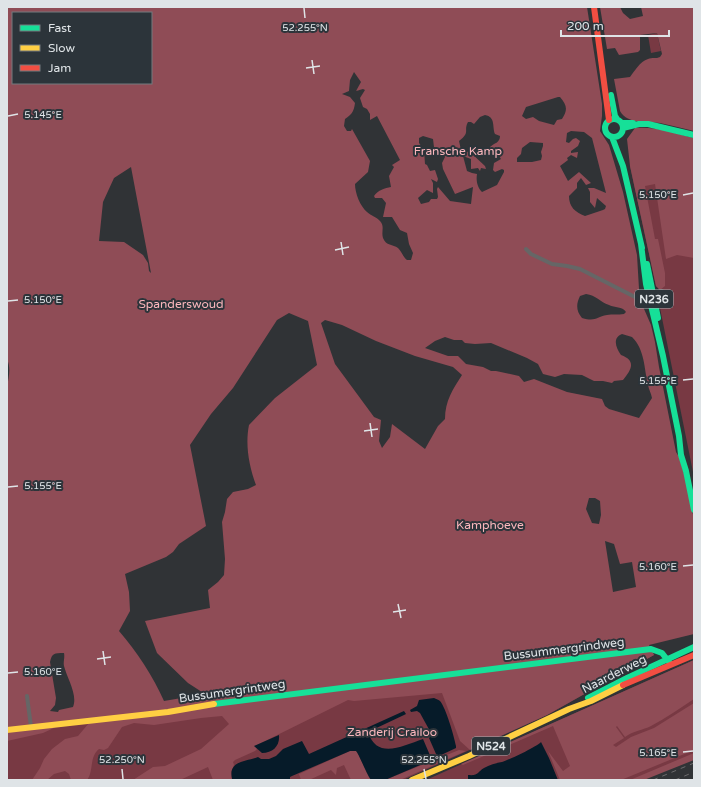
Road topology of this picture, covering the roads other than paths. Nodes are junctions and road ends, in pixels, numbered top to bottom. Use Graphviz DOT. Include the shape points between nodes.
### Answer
graph roads {
  1 [pos="594,7"];
  2 [pos="599,38"];
  3 [pos="609,120"];
  4 [pos="621,124"];
  5 [pos="619,135"];
  6 [pos="694,135"];
  7 [pos="612,137"];
  8 [pos="623,166"];
  9 [pos="526,249"];
  10 [pos="662,291"];
  11 [pos="651,294"];
  12 [pos="694,510"];
  13 [pos="694,647"];
  14 [pos="694,655"];
  15 [pos="670,662"];
  16 [pos="459,673"];
  17 [pos="27,696"];
  18 [pos="31,727"];
  19 [pos="7,730"];
  20 [pos="412,780"];
  1 -- 2 [label="main road, N236"];
  2 -- 3 [label="main road, N236"];
  2 -- 4 [label="main road, N236" via="614,113"];
  3 -- 4 [label="main road"];
  3 -- 7 [label="main road, N236" via="605,130"];
  4 -- 5 [label="main road"];
  4 -- 6 [label="main road" via="648,124"];
  5 -- 7 [label="main road"];
  5 -- 8 [label="main road, N236"];
  7 -- 8 [label="main road, N236"];
  8 -- 11 [label="main road, N236" via="650,274"];
  9 -- 11 [label="street" via="530,254 552,264 580,269 635,297"];
  10 -- 11 [label="street"];
  11 -- 12 [label="main road, N236" via="662,336 663,356 681,454"];
  13 -- 15 [label="main road, N524"];
  14 -- 15 [label="main road, N524"];
  15 -- 16 [label="main road, Bussummergrindweg" via="660,651 651,649"];
  15 -- 20 [label="main road, Naarderweg / N524" via="591,701"];
  16 -- 18 [label="main road, Bussumergrintweg" via="240,700 168,712"];
  17 -- 18 [label="street"];
  18 -- 19 [label="main road, Bussumergrintweg"];
}
